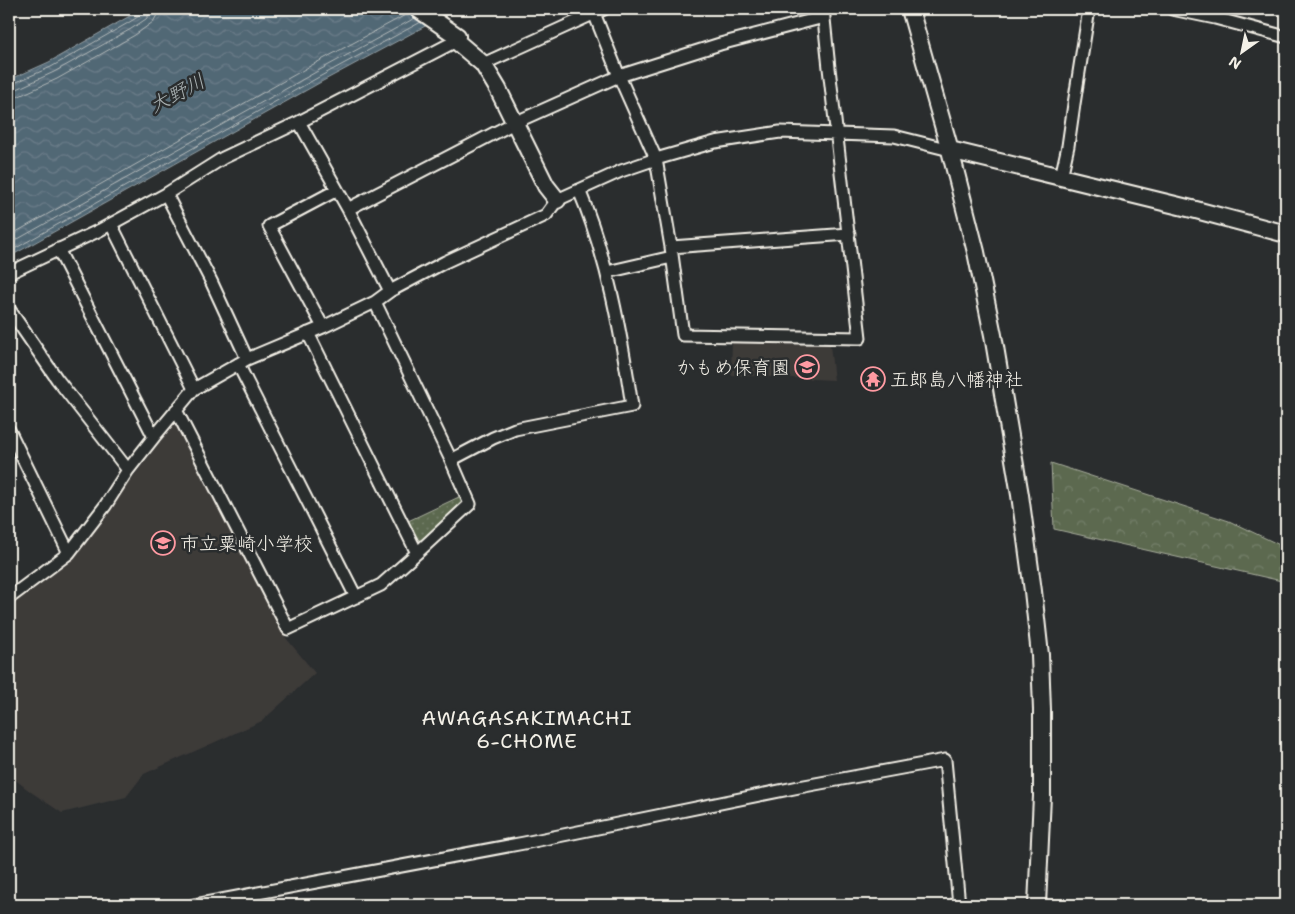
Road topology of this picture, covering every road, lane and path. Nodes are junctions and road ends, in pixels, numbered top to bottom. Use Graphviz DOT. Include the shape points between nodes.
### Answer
graph roads {
  1 [pos="418,9"];
  2 [pos="910,9"];
  3 [pos="1089,9"];
  4 [pos="1172,9"];
  5 [pos="599,11"];
  6 [pos="824,13"];
  7 [pos="1286,37"];
  8 [pos="456,38"];
  9 [pos="484,64"];
  10 [pos="619,76"];
  11 [pos="298,122"];
  12 [pos="514,123"];
  13 [pos="836,134"];
  14 [pos="950,150"];
  15 [pos="656,159"];
  16 [pos="1061,177"];
  17 [pos="337,190"];
  18 [pos="579,190"];
  19 [pos="166,194"];
  20 [pos="557,200"];
  21 [pos="348,209"];
  22 [pos="111,224"];
  23 [pos="849,234"];
  24 [pos="1286,234"];
  25 [pos="58,249"];
  26 [pos="671,252"];
  27 [pos="607,272"];
  28 [pos="9,273"];
  29 [pos="390,291"];
  30 [pos="375,302"];
  31 [pos="9,309"];
  32 [pos="323,327"];
  33 [pos="308,333"];
  34 [pos="243,361"];
  35 [pos="194,388"];
  36 [pos="176,410"];
  37 [pos="9,430"];
  38 [pos="154,437"];
  39 [pos="451,460"];
  40 [pos="128,470"];
  41 [pos="69,553"];
  42 [pos="417,553"];
  43 [pos="356,597"];
  44 [pos="9,598"];
  45 [pos="194,905"];
  46 [pos="958,905"];
  47 [pos="1037,905"];
  1 -- 8 [label="street"];
  2 -- 14 [label="street"];
  3 -- 16 [label="street"];
  4 -- 7 [label="street"];
  5 -- 9 [label="street"];
  5 -- 10 [label="street"];
  6 -- 10 [label="street"];
  6 -- 13 [label="street"];
  8 -- 9 [label="street"];
  8 -- 11 [label="street"];
  9 -- 12 [label="street"];
  10 -- 12 [label="street"];
  10 -- 15 [label="street"];
  11 -- 17 [label="street"];
  11 -- 19 [label="street" via="224,158"];
  12 -- 20 [label="street" via="546,186"];
  12 -- 21 [label="street"];
  13 -- 14 [label="street" via="894,136"];
  13 -- 15 [label="street" via="780,132 716,142"];
  13 -- 23 [label="street"];
  14 -- 16 [label="street"];
  14 -- 47 [label="street" via="993,335 1033,591 1042,719"];
  15 -- 18 [label="street"];
  15 -- 26 [label="street"];
  16 -- 24 [label="street"];
  17 -- 21 [label="street"];
  17 -- 32 [label="street" via="269,226"];
  18 -- 20 [label="street"];
  18 -- 27 [label="street"];
  19 -- 22 [label="street"];
  19 -- 34 [label="street" via="211,281"];
  20 -- 29 [label="street" via="546,215"];
  21 -- 29 [label="street"];
  22 -- 25 [label="street"];
  22 -- 35 [label="street"];
  23 -- 26 [label="street"];
  23 -- 26 [label="street" via="860,338 683,335"];
  25 -- 28 [label="street"];
  25 -- 38 [label="street"];
  26 -- 27 [label="street"];
  27 -- 39 [label="street" via="632,406 515,429"];
  29 -- 30 [label="street"];
  30 -- 32 [label="street"];
  30 -- 39 [label="street"];
  31 -- 40 [label="street" via="57,379"];
  32 -- 33 [label="street"];
  33 -- 34 [label="street"];
  33 -- 42 [label="street"];
  34 -- 35 [label="street"];
  34 -- 43 [label="street"];
  35 -- 36 [label="street"];
  36 -- 38 [label="street"];
  36 -- 43 [label="street" via="288,629"];
  37 -- 41 [label="street"];
  38 -- 40 [label="street"];
  39 -- 42 [label="street" via="470,504"];
  40 -- 41 [label="street"];
  41 -- 44 [label="street"];
  42 -- 43 [label="street" via="381,585"];
  45 -- 46 [label="street" via="945,760"];
}
